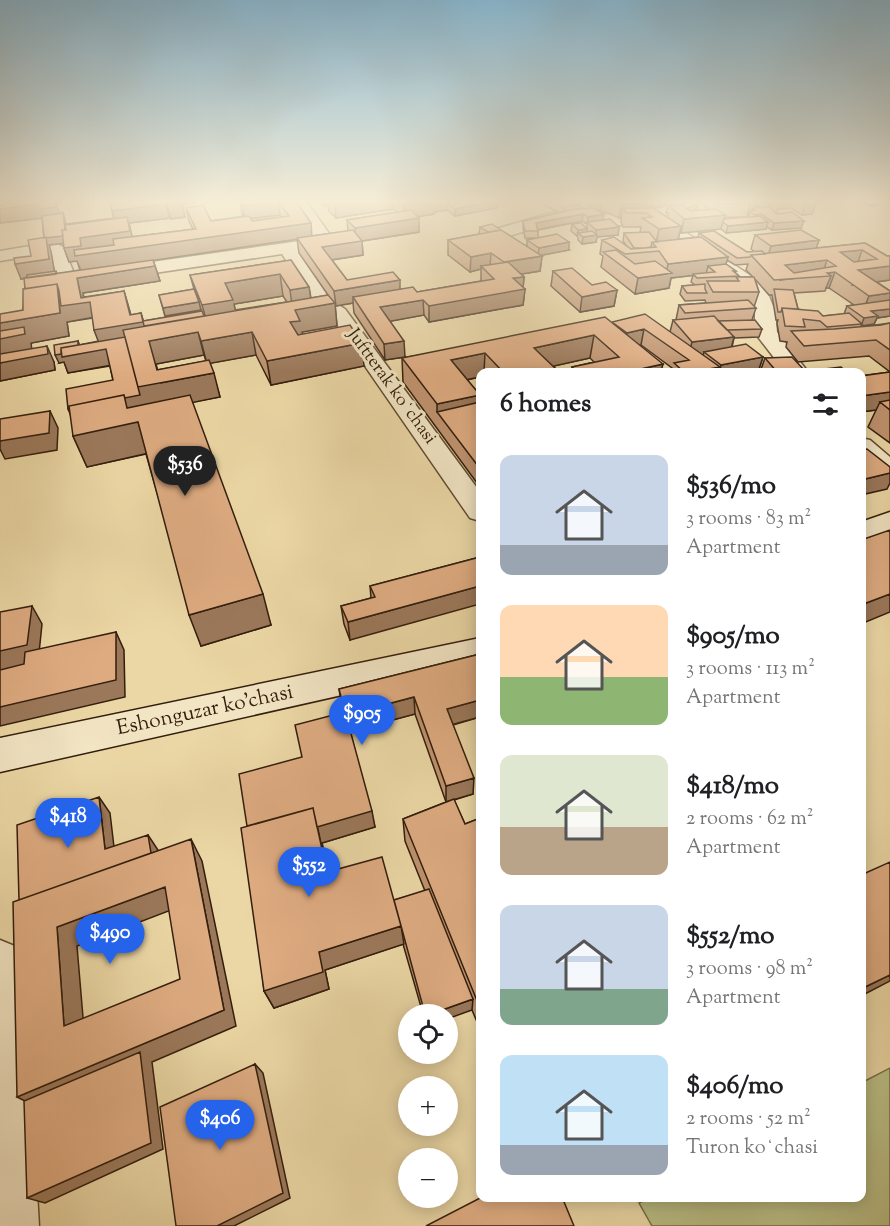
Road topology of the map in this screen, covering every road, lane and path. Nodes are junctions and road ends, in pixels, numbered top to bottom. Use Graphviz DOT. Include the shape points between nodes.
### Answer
graph roads {
  1 [pos="58,258"];
  2 [pos="216,258"];
  3 [pos="293,258"];
  4 [pos="713,258"];
  5 [pos="361,310"];
  6 [pos="338,313"];
  7 [pos="304,319"];
  8 [pos="794,368"];
  9 [pos="866,450"];
  10 [pos="890,471"];
  11 [pos="476,506"];
  12 [pos="890,521"];
  13 [pos="866,532"];
  14 [pos="476,652"];
  15 [pos="0,755"];
  16 [pos="0,964"];
  17 [pos="10,1226"];
  1 -- 2 [label="street" via="67,280"];
  3 -- 6 [label="street, Juftterak koʻchasi" via="325,305"];
  4 -- 8 [label="street" via="747,282 759,296 765,311 766,333"];
  5 -- 6 [label="street"];
  6 -- 7 [label="street"];
  6 -- 11 [label="street, Juftterak koʻchasi"];
  9 -- 10 [label="street"];
  12 -- 13 [label="street"];
  14 -- 15 [label="street, Eshonguzar ko'chasi"];
  16 -- 17 [label="street"];
}
